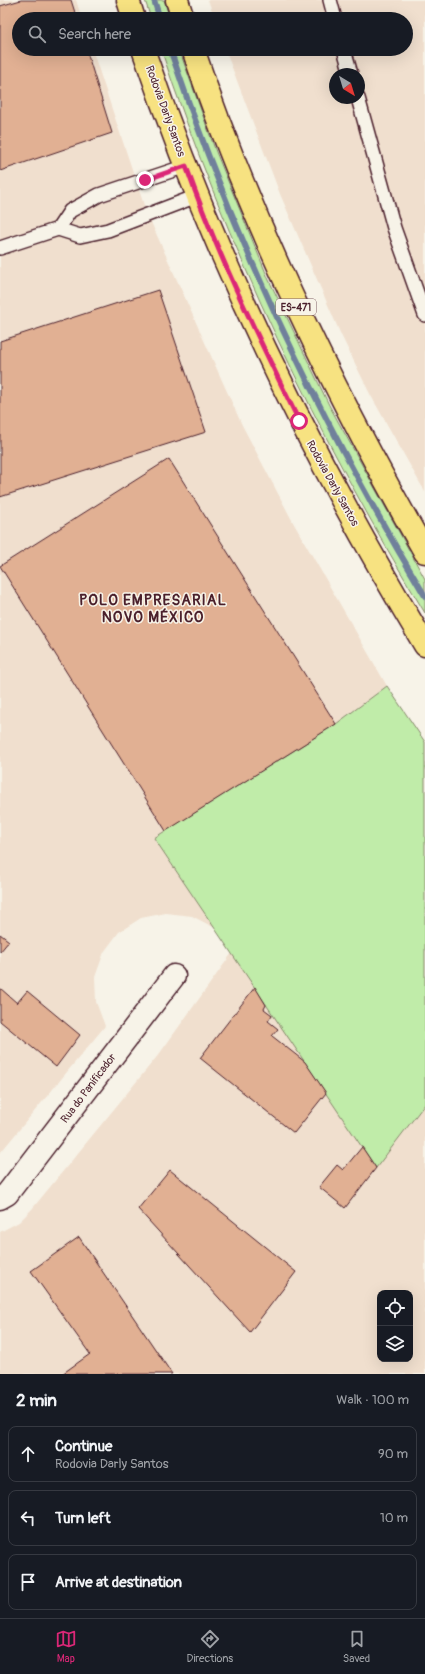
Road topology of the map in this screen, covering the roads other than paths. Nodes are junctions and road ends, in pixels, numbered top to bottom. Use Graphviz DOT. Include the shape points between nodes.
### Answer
graph roads {
  1 [pos="128,0"];
  2 [pos="177,0"];
  3 [pos="330,0"];
  4 [pos="132,12"];
  5 [pos="181,12"];
  6 [pos="333,12"];
  7 [pos="145,56"];
  8 [pos="195,56"];
  9 [pos="346,56"];
  10 [pos="349,68"];
  11 [pos="360,104"];
  12 [pos="186,166"];
  13 [pos="197,196"];
  14 [pos="58,229"];
  15 [pos="0,248"];
  16 [pos="425,315"];
  17 [pos="425,552"];
  18 [pos="425,645"];
  19 [pos="174,976"];
  20 [pos="0,1198"];
  1 -- 4 [label="main road"];
  2 -- 5 [label="main road"];
  3 -- 6 [label="lane"];
  7 -- 12 [label="main road, Rodovia Darly Santos"];
  8 -- 17 [label="main road, ES-471" via="228,148 280,272 341,399"];
  9 -- 10 [label="lane"];
  11 -- 16 [label="lane" via="394,228"];
  12 -- 13 [label="main road, Rodovia Darly Santos"];
  12 -- 14 [label="lane" via="99,195 70,212"];
  13 -- 14 [label="lane" via="108,230 80,236"];
  13 -- 18 [label="main road, Rodovia Darly Santos" via="237,292 299,421 367,546"];
  14 -- 15 [label="lane"];
  19 -- 20 [label="street, Rua do Panificador" via="7,1194"];
}
